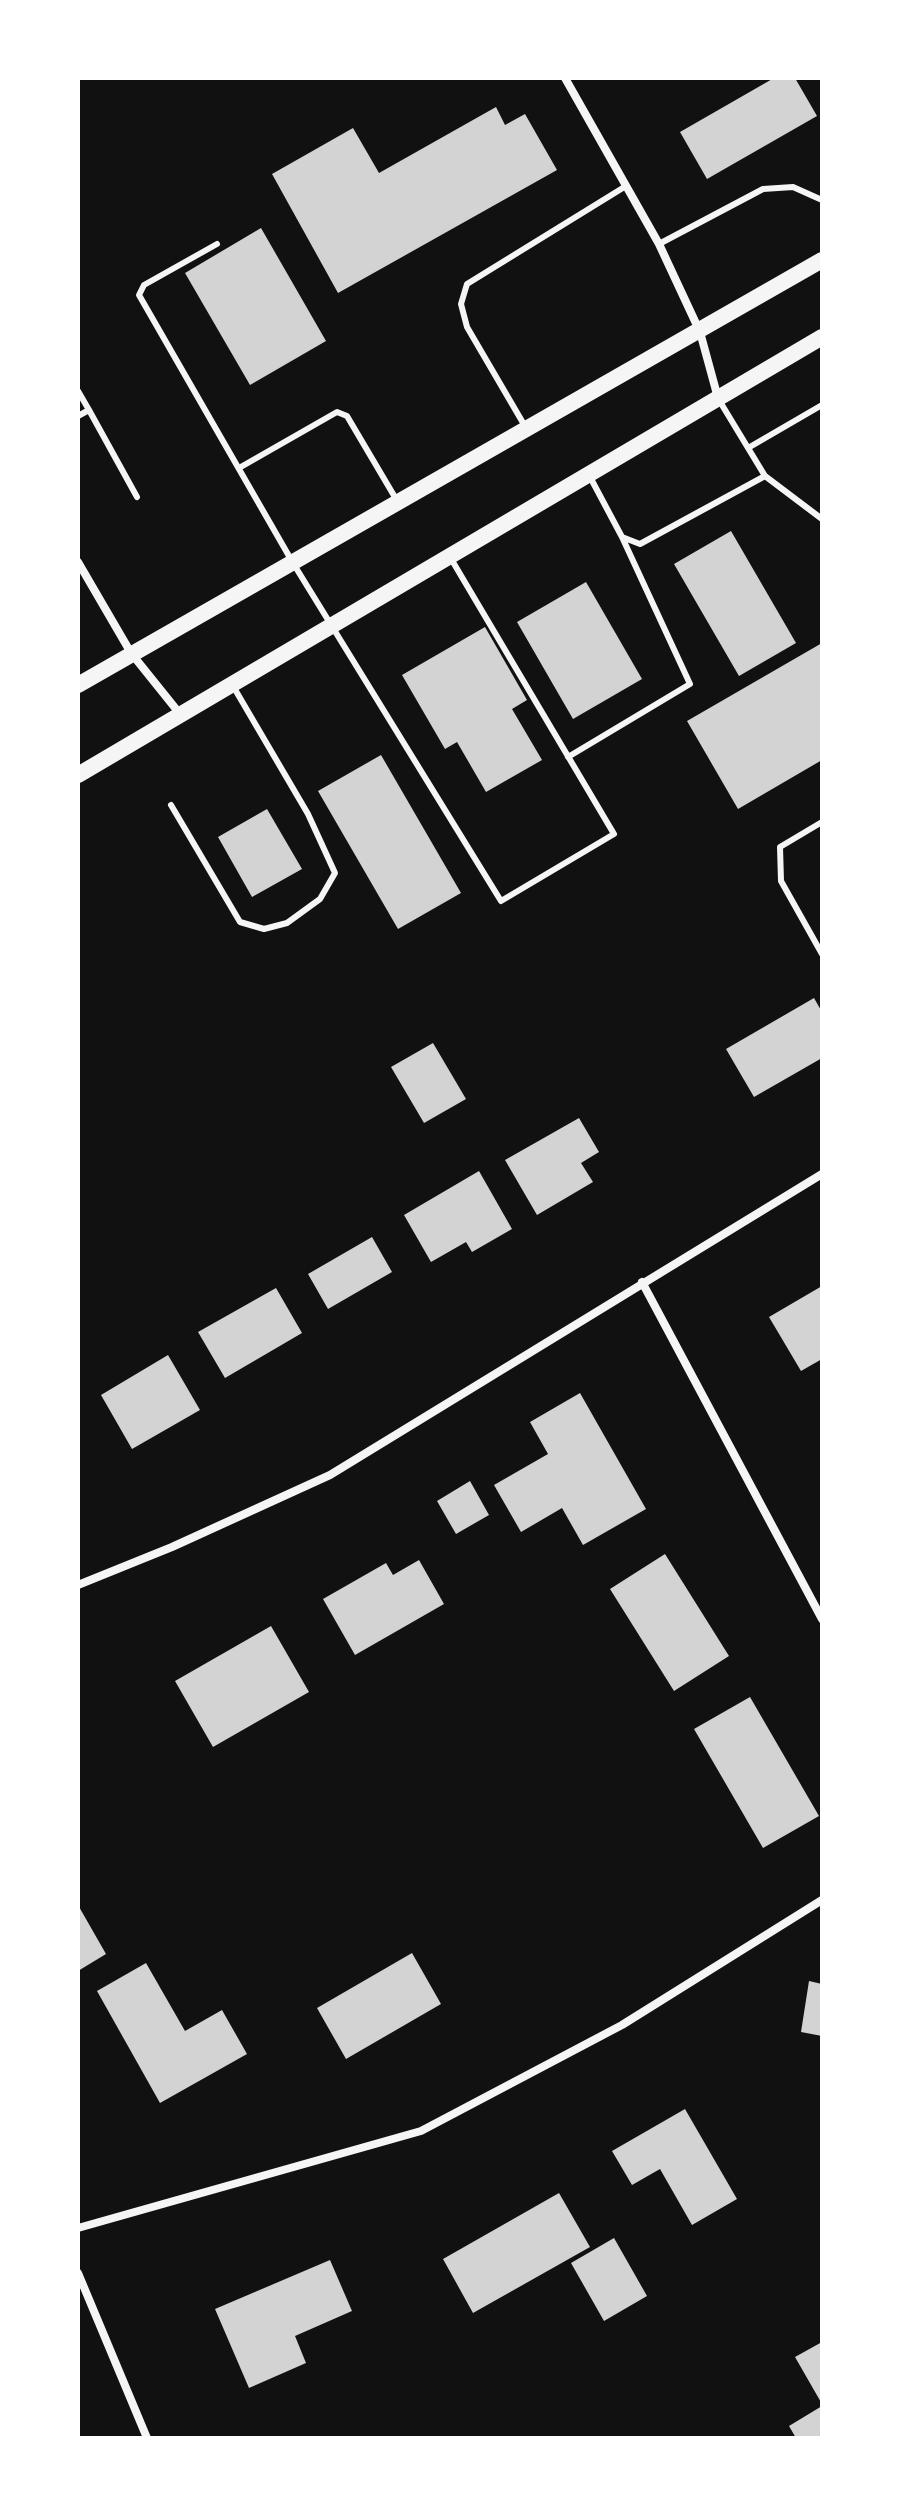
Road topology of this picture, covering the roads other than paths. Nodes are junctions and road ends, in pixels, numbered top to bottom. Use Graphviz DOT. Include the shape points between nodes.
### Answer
graph roads {
  1 [pos="565,78"];
  2 [pos="626,186"];
  3 [pos="822,200"];
  4 [pos="217,244"];
  5 [pos="659,244"];
  6 [pos="822,260"];
  7 [pos="700,332"];
  8 [pos="822,337"];
  9 [pos="78,391"];
  10 [pos="718,398"];
  11 [pos="822,405"];
  12 [pos="89,410"];
  13 [pos="78,416"];
  14 [pos="527,429"];
  15 [pos="748,448"];
  16 [pos="239,468"];
  17 [pos="589,475"];
  18 [pos="765,476"];
  19 [pos="137,497"];
  20 [pos="398,502"];
  21 [pos="822,519"];
  22 [pos="622,537"];
  23 [pos="449,557"];
  24 [pos="78,562"];
  25 [pos="293,563"];
  26 [pos="331,626"];
  27 [pos="131,653"];
  28 [pos="78,685"];
  29 [pos="233,685"];
  30 [pos="180,714"];
  31 [pos="568,757"];
  32 [pos="78,775"];
  33 [pos="171,805"];
  34 [pos="822,822"];
  35 [pos="822,954"];
  36 [pos="822,1174"];
  37 [pos="642,1282"];
  38 [pos="78,1585"];
  39 [pos="822,1619"];
  40 [pos="822,1900"];
  41 [pos="78,2228"];
  42 [pos="78,2273"];
  43 [pos="147,2438"];
  1 -- 2 [label="street"];
  2 -- 5 [label="street"];
  2 -- 14 [label="lane" via="467,284 461,304 467,327"];
  3 -- 5 [label="lane" via="793,187 763,189"];
  4 -- 16 [label="lane" via="144,285 139,295"];
  5 -- 7 [label="street"];
  6 -- 7 [label="main road"];
  7 -- 10 [label="street"];
  7 -- 14 [label="main road"];
  8 -- 10 [label="main road"];
  9 -- 12 [label="lane"];
  10 -- 15 [label="lane"];
  10 -- 17 [label="main road"];
  11 -- 15 [label="lane"];
  12 -- 13 [label="lane"];
  12 -- 19 [label="lane"];
  14 -- 20 [label="main road"];
  15 -- 18 [label="lane"];
  16 -- 20 [label="lane" via="337,412 347,416"];
  16 -- 25 [label="lane"];
  17 -- 22 [label="lane"];
  17 -- 23 [label="main road"];
  18 -- 21 [label="lane"];
  18 -- 22 [label="lane" via="640,544"];
  20 -- 25 [label="main road"];
  22 -- 31 [label="lane" via="690,684"];
  23 -- 26 [label="main road"];
  23 -- 31 [label="lane"];
  24 -- 27 [label="street"];
  25 -- 26 [label="lane"];
  25 -- 27 [label="main road"];
  26 -- 29 [label="main road"];
  26 -- 31 [label="lane" via="501,901 614,834"];
  27 -- 28 [label="main road"];
  27 -- 30 [label="street"];
  29 -- 30 [label="main road"];
  29 -- 33 [label="lane" via="308,814 335,873 320,899 287,923 264,929 240,922"];
  30 -- 32 [label="main road"];
  34 -- 35 [label="lane" via="780,847 781,881"];
  36 -- 37 [label="street"];
  37 -- 38 [label="street" via="330,1475"];
  37 -- 39 [label="street"];
  40 -- 41 [label="street" via="622,2025 421,2131"];
  42 -- 43 [label="street"];
}
